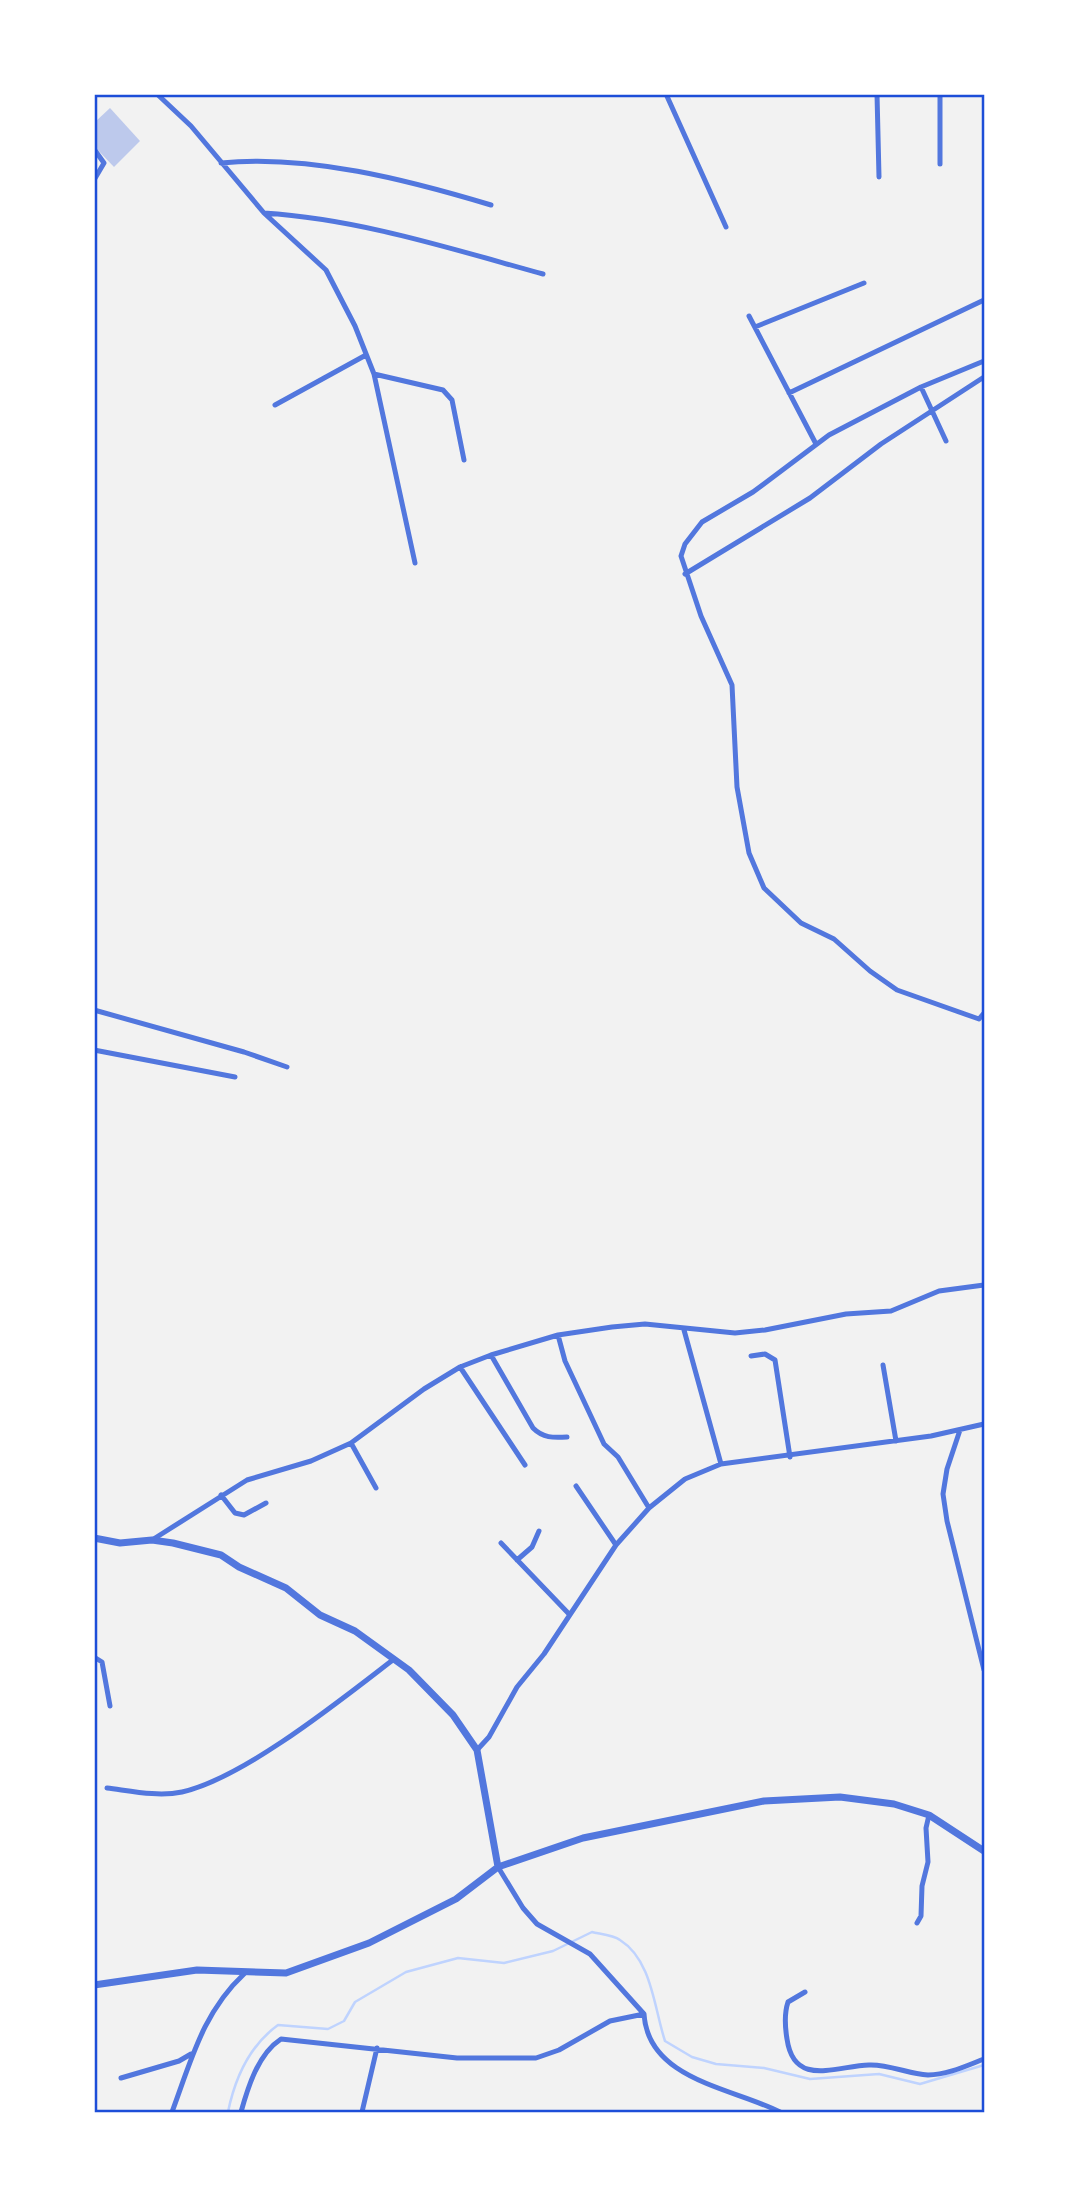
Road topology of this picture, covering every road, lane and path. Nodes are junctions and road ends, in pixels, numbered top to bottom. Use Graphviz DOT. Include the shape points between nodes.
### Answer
graph roads {
  1 [pos="157,94"];
  2 [pos="666,94"];
  3 [pos="877,94"];
  4 [pos="940,94"];
  5 [pos="94,149"];
  6 [pos="221,163"];
  7 [pos="940,164"];
  8 [pos="879,177"];
  9 [pos="94,180"];
  10 [pos="491,205"];
  11 [pos="264,214"];
  12 [pos="726,227"];
  13 [pos="543,274"];
  14 [pos="864,283"];
  15 [pos="985,300"];
  16 [pos="749,316"];
  17 [pos="755,327"];
  18 [pos="366,355"];
  19 [pos="985,361"];
  20 [pos="374,374"];
  21 [pos="985,377"];
  22 [pos="921,387"];
  23 [pos="789,393"];
  24 [pos="275,405"];
  25 [pos="931,413"];
  26 [pos="946,441"];
  27 [pos="816,444"];
  28 [pos="464,460"];
  29 [pos="415,563"];
  30 [pos="685,574"];
  31 [pos="94,1010"];
  32 [pos="985,1013"];
  33 [pos="94,1050"];
  34 [pos="287,1067"];
  35 [pos="235,1077"];
  36 [pos="985,1285"];
  37 [pos="684,1330"];
  38 [pos="558,1335"];
  39 [pos="491,1355"];
  40 [pos="751,1356"];
  41 [pos="883,1365"];
  42 [pos="460,1367"];
  43 [pos="985,1424"];
  44 [pos="961,1430"];
  45 [pos="567,1437"];
  46 [pos="896,1441"];
  47 [pos="351,1443"];
  48 [pos="790,1457"];
  49 [pos="721,1464"];
  50 [pos="525,1465"];
  51 [pos="576,1486"];
  52 [pos="376,1488"];
  53 [pos="221,1495"];
  54 [pos="266,1503"];
  55 [pos="649,1508"];
  56 [pos="539,1531"];
  57 [pos="94,1538"];
  58 [pos="152,1540"];
  59 [pos="501,1543"];
  60 [pos="616,1545"];
  61 [pos="517,1560"];
  62 [pos="569,1614"];
  63 [pos="94,1657"];
  64 [pos="394,1659"];
  65 [pos="985,1670"];
  66 [pos="110,1706"];
  67 [pos="477,1750"];
  68 [pos="107,1788"];
  69 [pos="94,1793"];
  70 [pos="94,1804"];
  71 [pos="929,1815"];
  72 [pos="985,1851"];
  73 [pos="498,1867"];
  74 [pos="917,1923"];
  75 [pos="244,1974"];
  76 [pos="94,1985"];
  77 [pos="805,1992"];
  78 [pos="644,2014"];
  79 [pos="377,2048"];
  80 [pos="191,2054"];
  81 [pos="985,2059"];
  82 [pos="121,2078"];
  83 [pos="172,2112"];
  84 [pos="241,2112"];
  85 [pos="362,2112"];
  86 [pos="779,2112"];
  1 -- 6 [label="street"];
  2 -- 12 [label="street"];
  3 -- 8 [label="street"];
  4 -- 7 [label="street"];
  5 -- 9 [label="street" via="104,163"];
  6 -- 10 [label="street" via="283,161 382,177"];
  6 -- 11 [label="street"];
  11 -- 13 [label="street" via="324,219"];
  11 -- 18 [label="street" via="326,271"];
  14 -- 17 [label="street"];
  15 -- 23 [label="street"];
  16 -- 17 [label="street"];
  17 -- 23 [label="street"];
  18 -- 20 [label="street"];
  18 -- 24 [label="street"];
  19 -- 22 [label="street"];
  20 -- 28 [label="street" via="443,390 452,400"];
  20 -- 29 [label="street"];
  21 -- 25 [label="street"];
  22 -- 25 [label="street"];
  22 -- 27 [label="street"];
  23 -- 27 [label="street"];
  25 -- 26 [label="street"];
  25 -- 30 [label="street" via="810,498"];
  27 -- 30 [label="street" via="753,492 702,522 681,556"];
  30 -- 32 [label="street" via="732,685 737,787 749,853 764,888 801,923 834,939 897,990 971,1017 979,1019"];
  31 -- 34 [label="street"];
  33 -- 35 [label="street"];
  36 -- 37 [label="street" via="939,1292 891,1311 846,1314 765,1331"];
  37 -- 38 [label="street" via="645,1324"];
  37 -- 49 [label="street"];
  38 -- 39 [label="street"];
  38 -- 55 [label="street" via="565,1361 604,1444 618,1457"];
  39 -- 42 [label="street"];
  39 -- 45 [label="street" via="533,1428 553,1438"];
  40 -- 48 [label="street" via="765,1354 775,1360"];
  41 -- 46 [label="street"];
  42 -- 47 [label="street"];
  42 -- 50 [label="street"];
  43 -- 44 [label="street"];
  44 -- 46 [label="street"];
  44 -- 65 [label="street" via="943,1494"];
  46 -- 48 [label="street"];
  47 -- 52 [label="street"];
  47 -- 53 [label="street" via="311,1461 247,1480"];
  48 -- 49 [label="street"];
  49 -- 55 [label="street" via="685,1479"];
  51 -- 60 [label="street"];
  53 -- 54 [label="street" via="235,1513 244,1515"];
  53 -- 58 [label="street"];
  55 -- 60 [label="street"];
  56 -- 61 [label="street" via="532,1547"];
  57 -- 58 [label="street" via="120,1543"];
  58 -- 64 [label="street" via="221,1555 286,1588 320,1615 355,1631"];
  59 -- 61 [label="street"];
  60 -- 62 [label="street"];
  61 -- 62 [label="street"];
  62 -- 67 [label="street"];
  63 -- 66 [label="street" via="102,1662"];
  64 -- 67 [label="street" via="429,1688"];
  64 -- 68 [label="street" via="250,1761 201,1785 163,1793"];
  67 -- 73 [label="street"];
  69 -- 70 [label="street"];
  71 -- 72 [label="street"];
  71 -- 73 [label="street" via="894,1804 840,1797 764,1801 583,1838"];
  71 -- 74 [label="street" via="928,1862"];
  73 -- 75 [label="street" via="456,1899 369,1943 286,1973"];
  73 -- 78 [label="street" via="537,1924 590,1954"];
  75 -- 76 [label="street" via="197,1970"];
  75 -- 80 [label="street" via="223,1993"];
  77 -- 81 [label="street" via="788,2002 785,2022 789,2054 806,2070 870,2064 926,2075 945,2074"];
  78 -- 79 [label="street" via="610,2021 536,2058 457,2058"];
  78 -- 86 [label="street" via="644,2025 664,2061"];
  79 -- 84 [label="street" via="281,2039 270,2046 257,2069"];
  79 -- 85 [label="street"];
  80 -- 82 [label="street"];
  80 -- 83 [label="street"];
}
